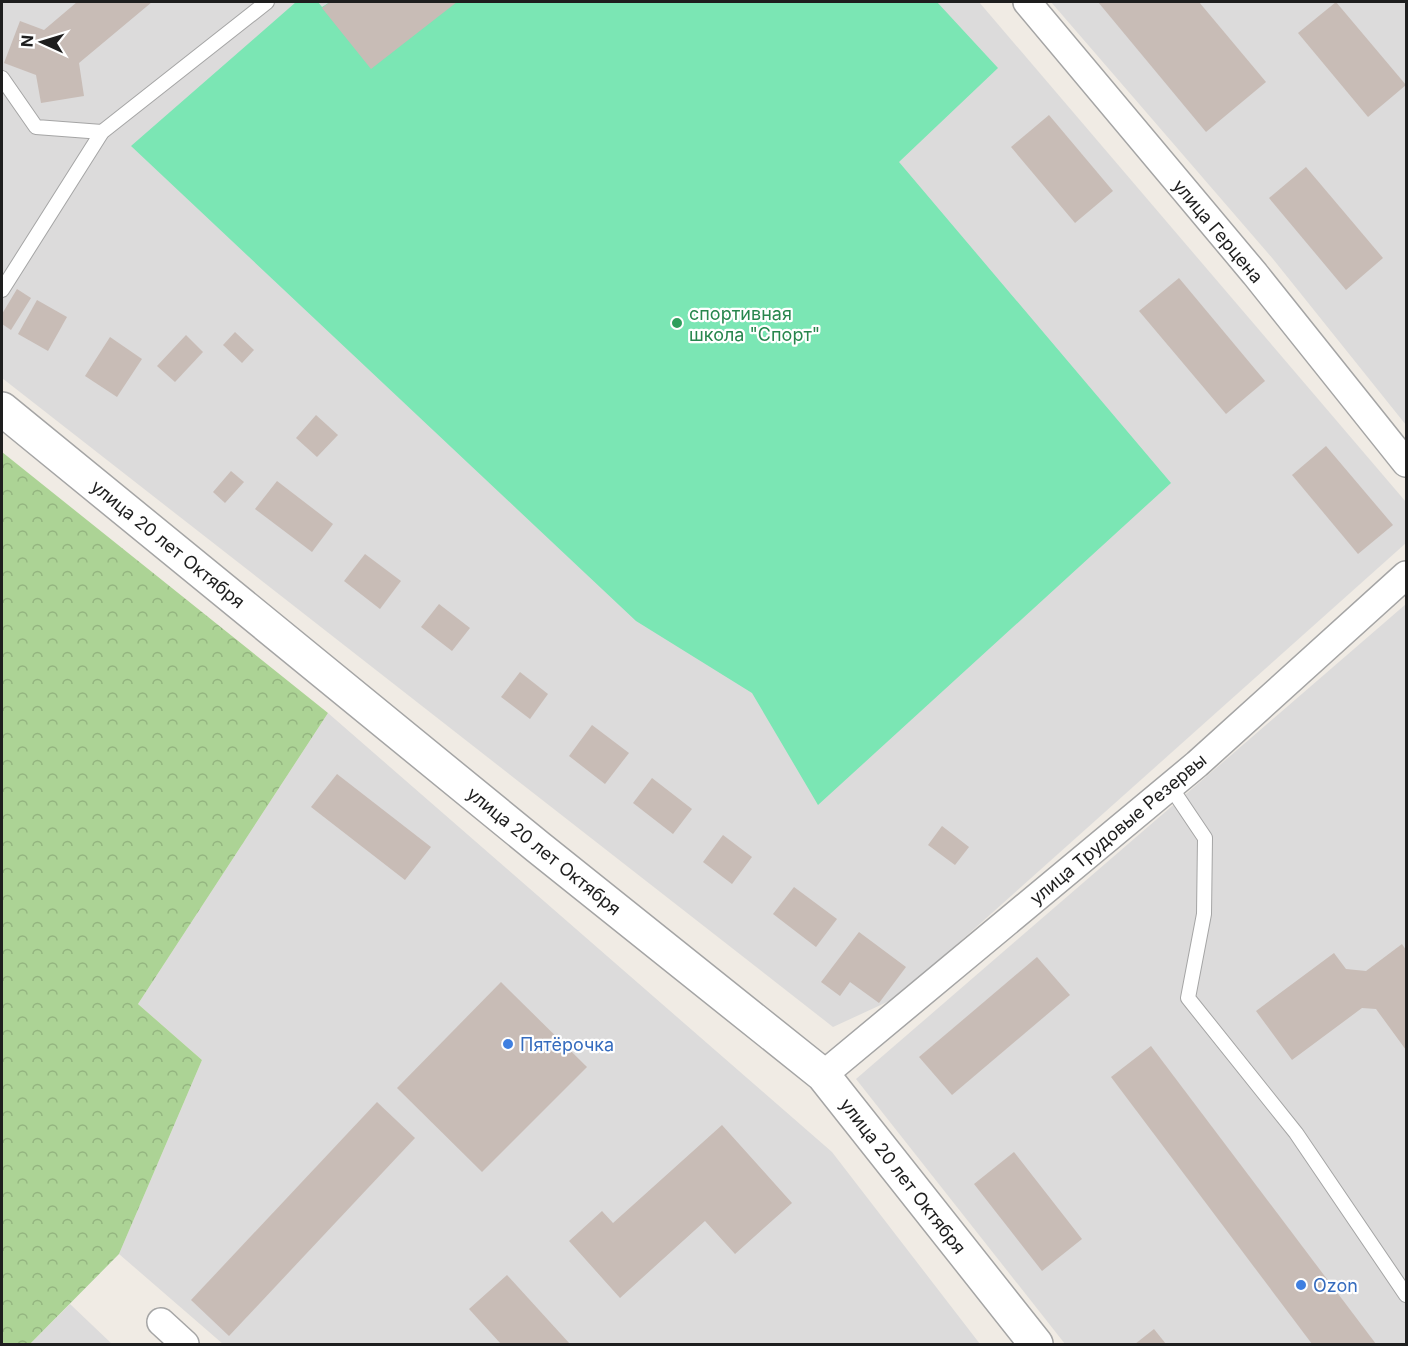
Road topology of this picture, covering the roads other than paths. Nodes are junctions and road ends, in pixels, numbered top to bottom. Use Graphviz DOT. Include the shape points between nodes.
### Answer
graph roads {
  1 [pos="267,2"];
  2 [pos="1027,2"];
  3 [pos="2,78"];
  4 [pos="102,132"];
  5 [pos="2,290"];
  6 [pos="2,409"];
  7 [pos="1407,463"];
  8 [pos="1407,575"];
  9 [pos="1170,786"];
  10 [pos="823,1075"];
  11 [pos="1407,1295"];
  12 [pos="161,1322"];
  13 [pos="186,1344"];
  14 [pos="1036,1344"];
  1 -- 4 [label="lane"];
  2 -- 7 [label="street, улица Герцена"];
  3 -- 4 [label="lane" via="36,127"];
  4 -- 5 [label="lane"];
  6 -- 10 [label="street, улица 20 лет Октября"];
  8 -- 9 [label="street, улица Трудовые Резервы"];
  9 -- 10 [label="street, улица Трудовые Резервы"];
  9 -- 11 [label="lane" via="1205,838 1204,914 1188,998 1296,1133"];
  10 -- 14 [label="street, улица 20 лет Октября"];
  12 -- 13 [label="street"];
}
